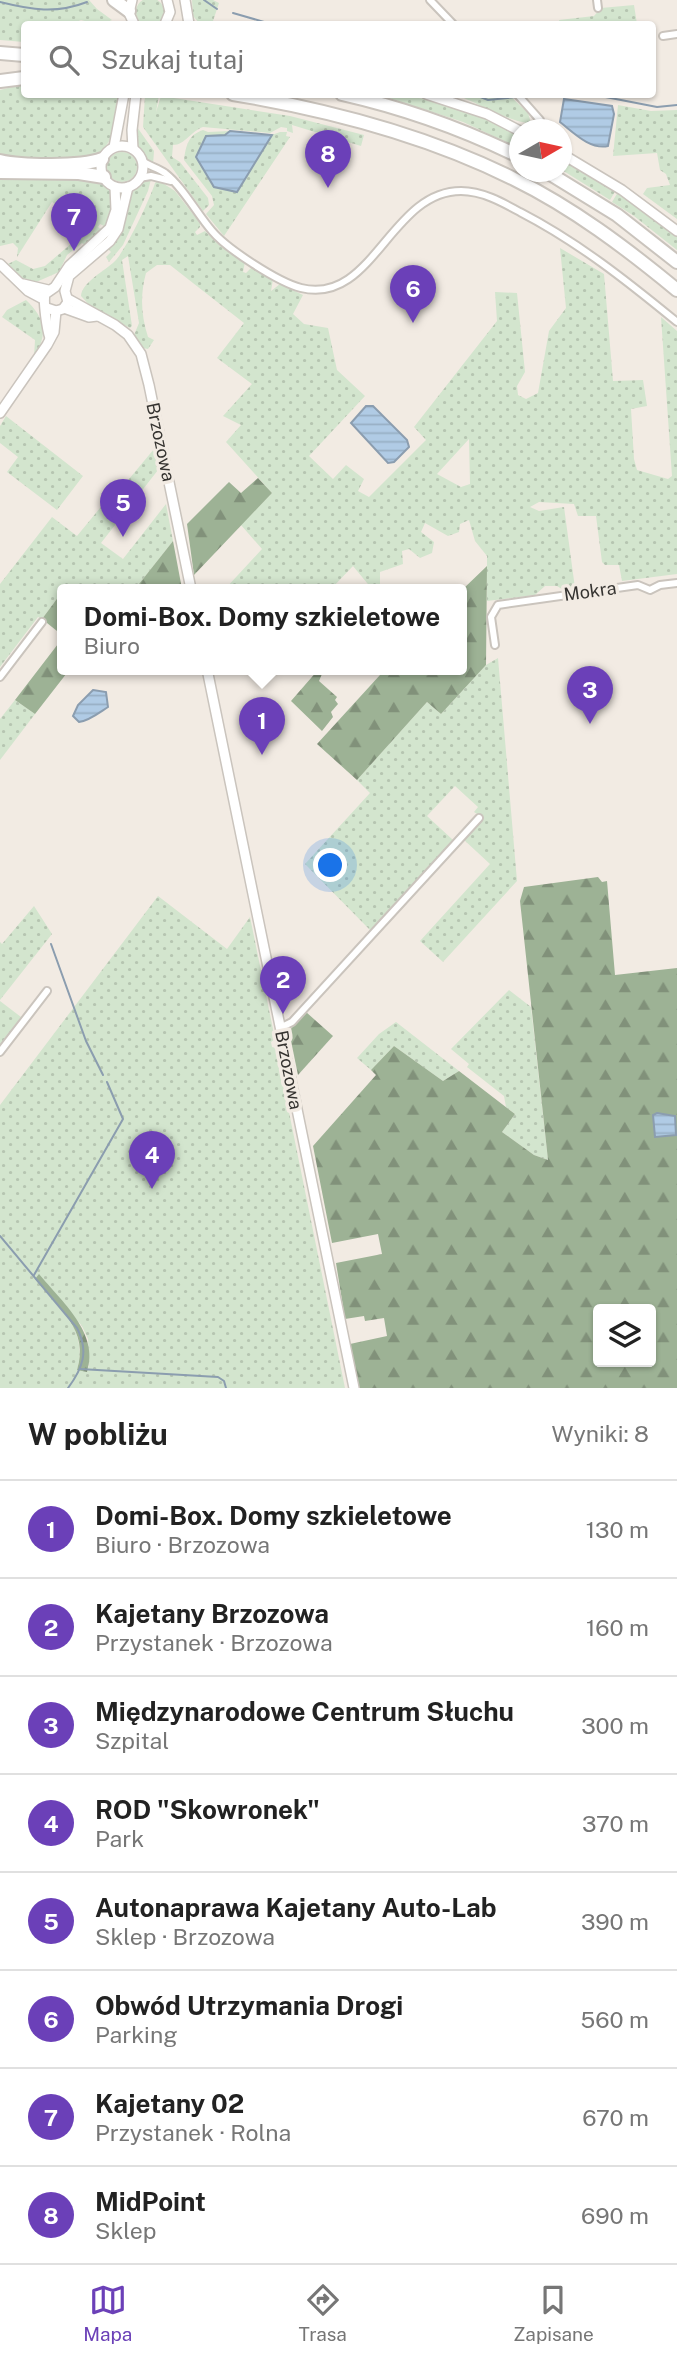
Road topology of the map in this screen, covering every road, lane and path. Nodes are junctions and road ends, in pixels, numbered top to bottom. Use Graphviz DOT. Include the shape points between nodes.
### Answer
graph roads {
  1 [pos="114,0"];
  2 [pos="167,0"];
  3 [pos="185,0"];
  4 [pos="430,0"];
  5 [pos="132,17"];
  6 [pos="168,20"];
  7 [pos="188,21"];
  8 [pos="450,21"];
  9 [pos="677,34"];
  10 [pos="663,36"];
  11 [pos="0,53"];
  12 [pos="21,55"];
  13 [pos="0,70"];
  14 [pos="21,74"];
  15 [pos="21,76"];
  16 [pos="0,80"];
  17 [pos="123,98"];
  18 [pos="136,98"];
  19 [pos="252,98"];
  20 [pos="356,98"];
  21 [pos="438,98"];
  22 [pos="520,98"];
  23 [pos="538,119"];
  24 [pos="509,125"];
  25 [pos="114,147"];
  26 [pos="133,149"];
  27 [pos="509,152"];
  28 [pos="102,159"];
  29 [pos="572,160"];
  30 [pos="0,161"];
  31 [pos="142,161"];
  32 [pos="0,172"];
  33 [pos="104,177"];
  34 [pos="139,178"];
  35 [pos="171,181"];
  36 [pos="563,182"];
  37 [pos="115,187"];
  38 [pos="128,187"];
  39 [pos="677,231"];
  40 [pos="677,262"];
  41 [pos="0,264"];
  42 [pos="677,290"];
  43 [pos="56,299"];
  44 [pos="677,322"];
  45 [pos="0,413"];
  46 [pos="677,583"];
  47 [pos="190,584"];
  48 [pos="42,622"];
  49 [pos="495,645"];
  50 [pos="208,675"];
  51 [pos="0,677"];
  52 [pos="479,818"];
  53 [pos="47,990"];
  54 [pos="280,1028"];
  55 [pos="0,1052"];
  56 [pos="354,1388"];
  1 -- 5 [label="highway"];
  2 -- 6 [label="street"];
  3 -- 7 [label="street"];
  4 -- 8 [label="street"];
  9 -- 10 [label="street"];
  11 -- 12 [label="highway"];
  13 -- 14 [label="highway"];
  15 -- 16 [label="highway"];
  17 -- 25 [label="street"];
  18 -- 26 [label="street"];
  19 -- 42 [label="highway" via="348,118 467,157 578,215"];
  20 -- 27 [label="highway" via="423,117"];
  21 -- 24 [label="street"];
  22 -- 23 [label="street"];
  25 -- 26 [label="street"];
  25 -- 28 [label="street"];
  26 -- 31 [label="street"];
  28 -- 30 [label="highway" via="82,163"];
  28 -- 33 [label="street"];
  29 -- 39 [label="street"];
  31 -- 34 [label="street"];
  31 -- 35 [label="street"];
  32 -- 33 [label="highway"];
  33 -- 37 [label="street"];
  34 -- 35 [label="street"];
  34 -- 38 [label="street"];
  35 -- 44 [label="street" via="225,244 285,282 313,290 349,279 429,199 451,192 476,192 566,238"];
  36 -- 40 [label="highway" via="617,215"];
  37 -- 38 [label="street"];
  37 -- 43 [label="street" via="116,210 110,228 69,266"];
  38 -- 43 [label="street" via="116,233 72,274"];
  41 -- 43 [label="street, Brzozowa" via="23,285"];
  43 -- 45 [label="street" via="46,320 50,338"];
  43 -- 47 [label="street, Brzozowa" via="115,325 128,335 143,359"];
  46 -- 49 [label="street, Mokra" via="650,590 640,585 501,604 491,617"];
  48 -- 51 [label="street"];
  50 -- 54 [label="street, Brzozowa"];
  52 -- 54 [label="street" via="291,1023"];
  53 -- 55 [label="street"];
  54 -- 56 [label="street, Brzozowa"];
}
